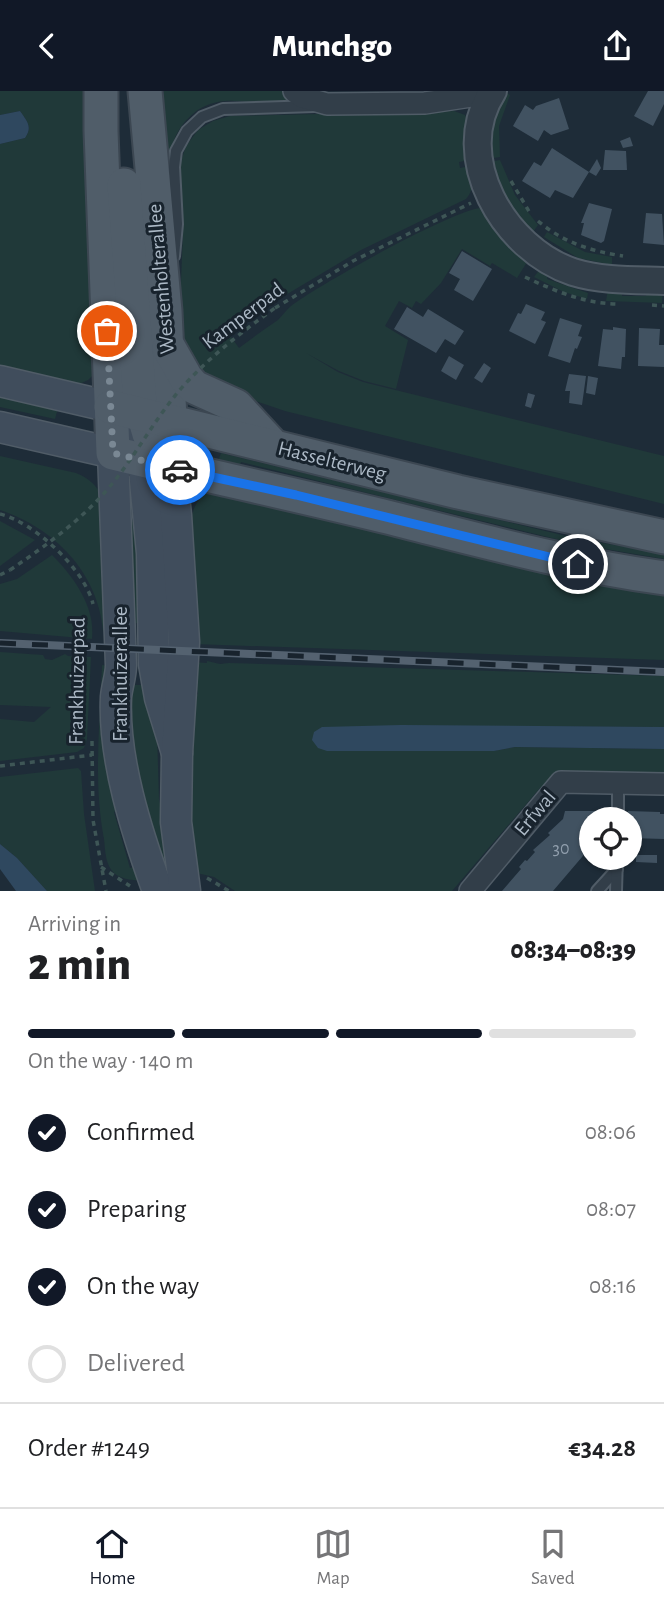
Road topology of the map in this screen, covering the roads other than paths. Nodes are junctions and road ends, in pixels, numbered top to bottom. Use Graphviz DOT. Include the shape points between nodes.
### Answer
graph roads {
  1 [pos="101,91"];
  2 [pos="108,91"];
  3 [pos="145,91"];
  4 [pos="294,91"];
  5 [pos="399,91"];
  6 [pos="492,92"];
  7 [pos="380,103"];
  8 [pos="327,104"];
  9 [pos="664,281"];
  10 [pos="165,311"];
  11 [pos="167,346"];
  12 [pos="0,381"];
  13 [pos="141,414"];
  14 [pos="0,427"];
  15 [pos="273,446"];
  16 [pos="142,460"];
  17 [pos="664,537"];
  18 [pos="664,579"];
  19 [pos="618,783"];
  20 [pos="664,783"];
  21 [pos="618,807"];
  22 [pos="612,870"];
  23 [pos="617,870"];
  24 [pos="146,890"];
  25 [pos="185,891"];
  26 [pos="470,891"];
  27 [pos="597,891"];
  28 [pos="616,891"];
  1 -- 13 [label="main road, Westenholterallee" via="101,144"];
  2 -- 13 [label="main road" via="119,116"];
  3 -- 10 [label="main road, Westenholterallee"];
  4 -- 8 [label="street"];
  5 -- 7 [label="lane"];
  6 -- 7 [label="street" via="425,103"];
  6 -- 9 [label="street" via="478,123 476,147 481,174 499,185 518,235 571,271 593,277"];
  7 -- 8 [label="street"];
  8 -- 10 [label="lane" via="223,109 202,117 187,131 176,151 174,167 177,224"];
  10 -- 11 [label="main road, Westenholterallee"];
  11 -- 13 [label="main road, Westenholterallee"];
  11 -- 15 [label="main road" via="194,387 236,406"];
  12 -- 13 [label="main road, Hasselterweg"];
  13 -- 15 [label="main road, Hasselterweg"];
  13 -- 16 [label="main road, Westenholterallee"];
  13 -- 16 [label="main road, Westenholterallee"];
  14 -- 16 [label="main road, Hasselterweg"];
  15 -- 17 [label="main road, Hasselterweg"];
  16 -- 18 [label="main road, Hasselterweg" via="604,570"];
  16 -- 24 [label="main road, Frankhuizerallee" via="116,697 122,764 141,840"];
  16 -- 25 [label="main road" via="176,515 184,642 176,822"];
  19 -- 20 [label="street, Erfwal"];
  19 -- 21 [label="lane"];
  19 -- 26 [label="street, Erfwal" via="561,782"];
  22 -- 27 [label="lane"];
  23 -- 28 [label="lane"];
}
